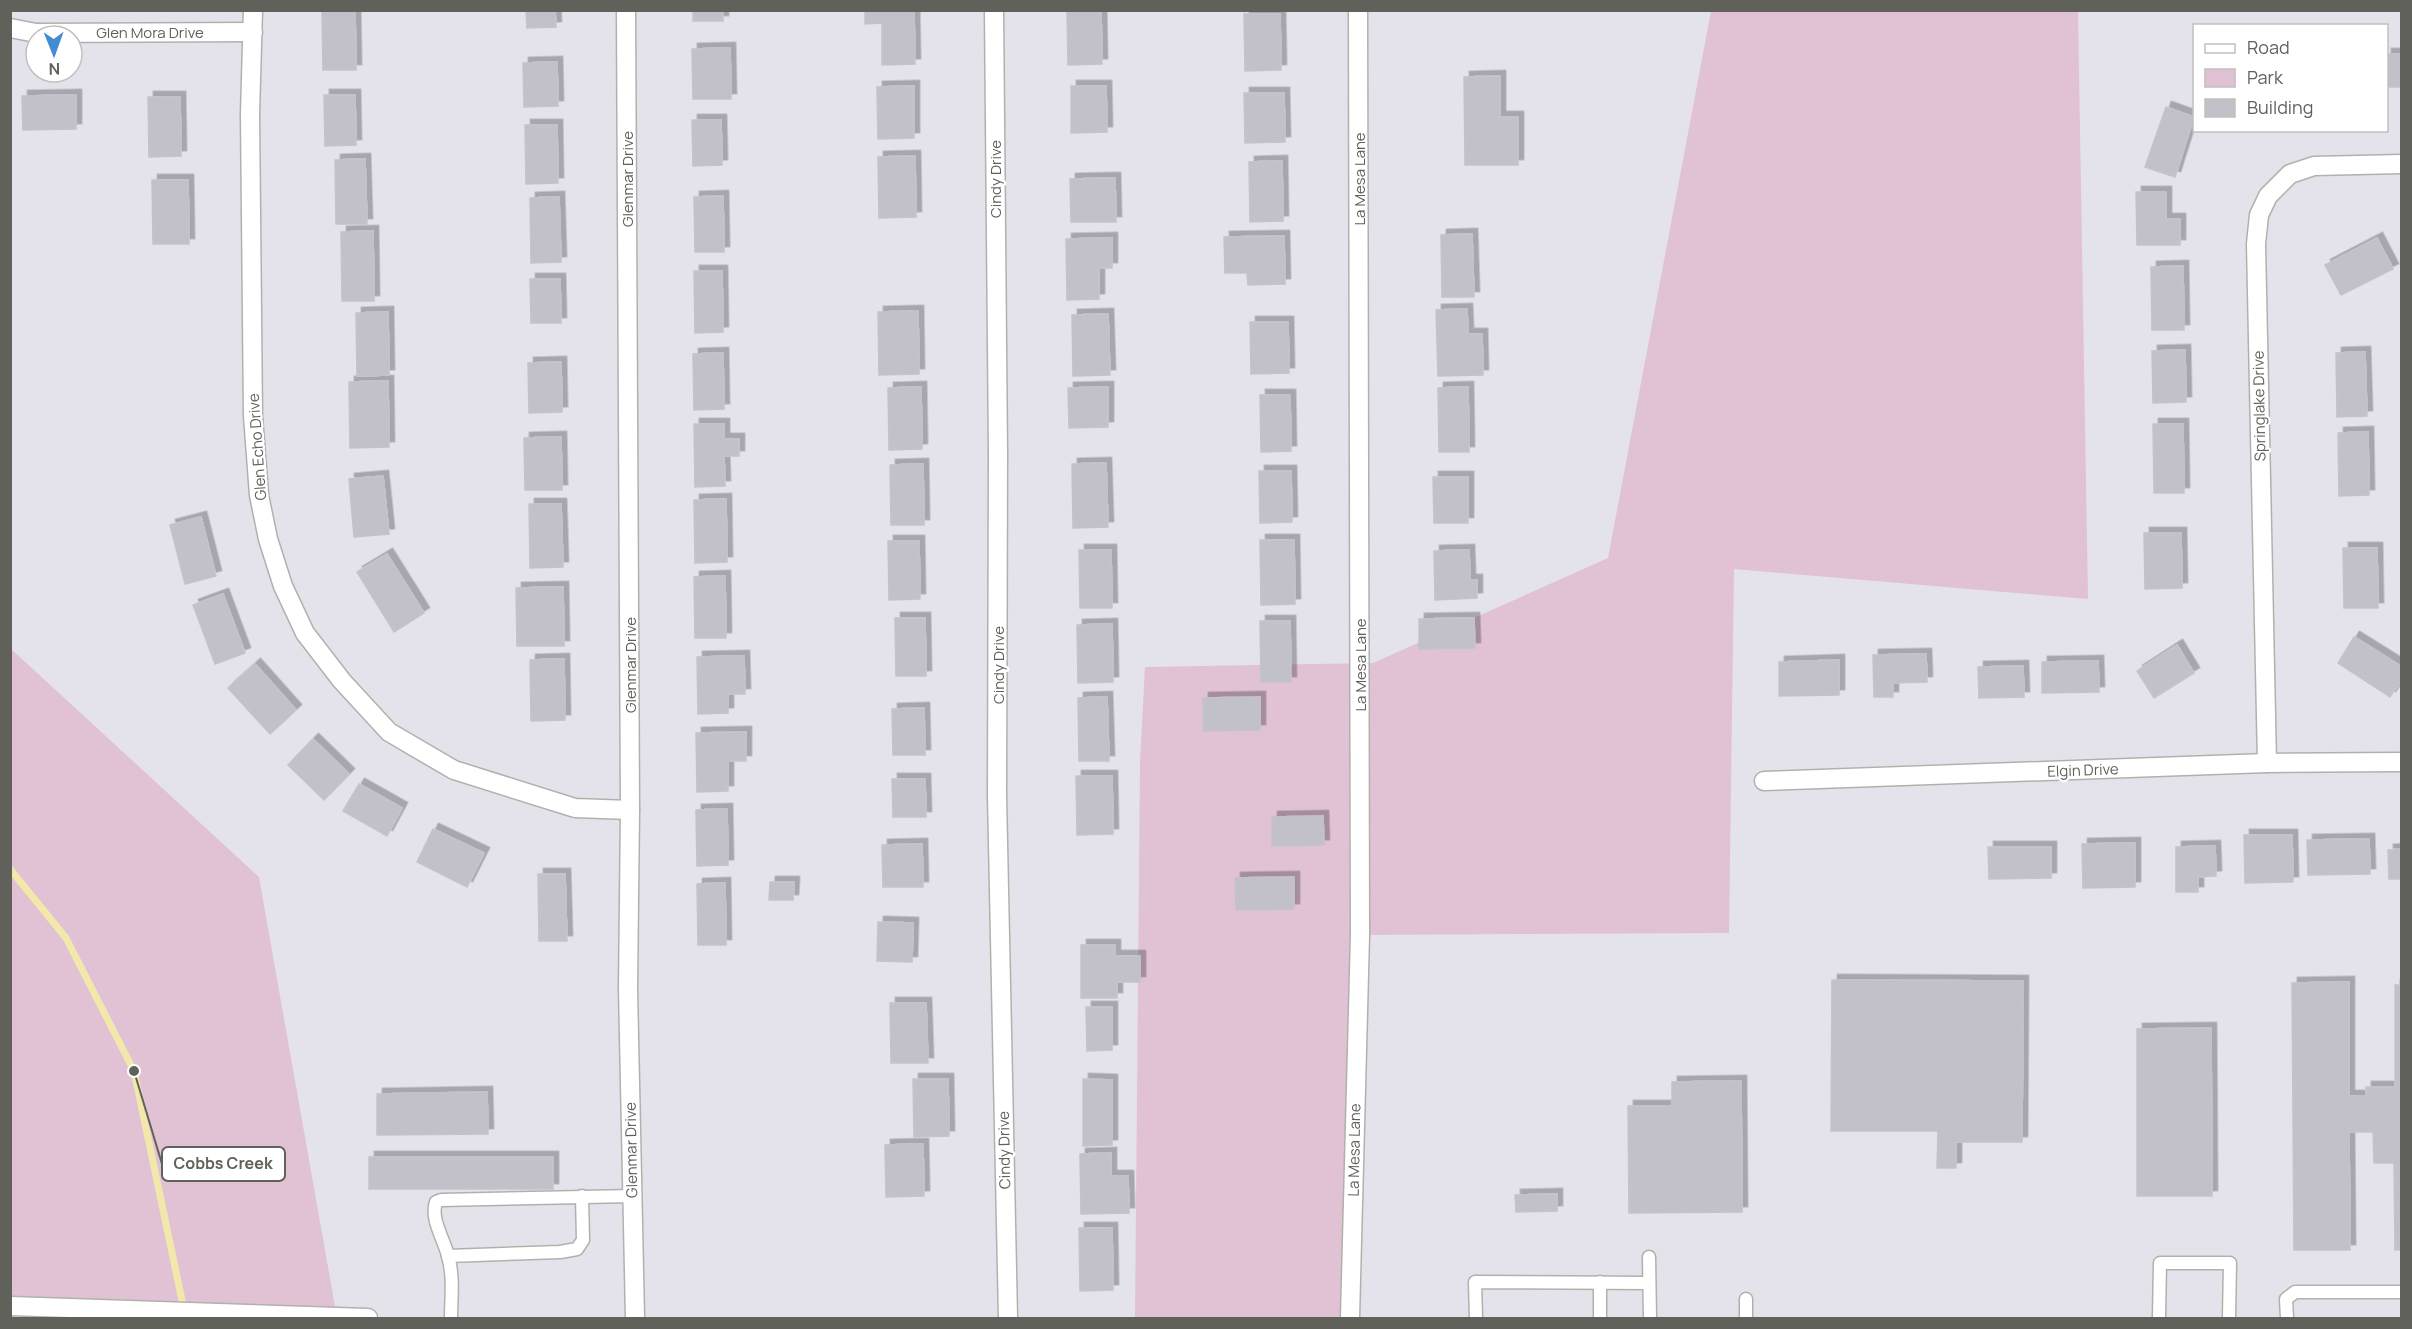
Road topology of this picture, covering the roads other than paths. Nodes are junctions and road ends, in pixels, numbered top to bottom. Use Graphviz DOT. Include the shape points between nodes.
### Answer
graph roads {
  1 [pos="253,10"];
  2 [pos="626,10"];
  3 [pos="993,10"];
  4 [pos="1358,10"];
  5 [pos="10,28"];
  6 [pos="253,32"];
  7 [pos="2402,164"];
  8 [pos="2402,762"];
  9 [pos="2267,763"];
  10 [pos="1764,780"];
  11 [pos="630,810"];
  12 [pos="582,1196"];
  13 [pos="633,1196"];
  14 [pos="448,1256"];
  15 [pos="1649,1257"];
  16 [pos="1600,1282"];
  17 [pos="1649,1283"];
  18 [pos="2402,1292"];
  19 [pos="1746,1299"];
  20 [pos="10,1306"];
  21 [pos="62,1313"];
  22 [pos="368,1318"];
  23 [pos="451,1318"];
  24 [pos="635,1318"];
  25 [pos="1008,1318"];
  26 [pos="1350,1318"];
  27 [pos="1476,1318"];
  28 [pos="1600,1318"];
  29 [pos="1650,1318"];
  30 [pos="1746,1318"];
  31 [pos="2159,1318"];
  32 [pos="2229,1318"];
  33 [pos="2287,1318"];
  1 -- 6 [label="street, Glen Echo Drive"];
  2 -- 11 [label="street, Glenmar Drive"];
  3 -- 25 [label="street, Cindy Drive" via="997,795"];
  4 -- 26 [label="street, La Mesa Lane" via="1360,935"];
  5 -- 6 [label="street, Glen Mora Drive" via="36,33"];
  6 -- 11 [label="street, Glen Echo Drive" via="253,416 259,495 283,586 305,633 389,732 454,770 575,808"];
  7 -- 9 [label="street, Springlake Drive" via="2314,166 2290,174 2268,196 2259,215 2256,256"];
  8 -- 9 [label="street, Elgin Drive"];
  9 -- 10 [label="street, Elgin Drive"];
  11 -- 13 [label="street, Glenmar Drive" via="628,989"];
  12 -- 13 [label="lane"];
  12 -- 14 [label="lane" via="583,1240 577,1249"];
  12 -- 14 [label="lane" via="436,1202 434,1209"];
  13 -- 24 [label="street, Glenmar Drive"];
  14 -- 23 [label="lane"];
  15 -- 17 [label="lane"];
  16 -- 17 [label="lane"];
  16 -- 27 [label="lane" via="1475,1282"];
  16 -- 28 [label="lane"];
  17 -- 29 [label="lane"];
  18 -- 33 [label="lane" via="2295,1292 2286,1299"];
  19 -- 30 [label="lane"];
  20 -- 21 [label="street"];
  21 -- 22 [label="street"];
  31 -- 32 [label="lane" via="2160,1263 2230,1263"];
}
